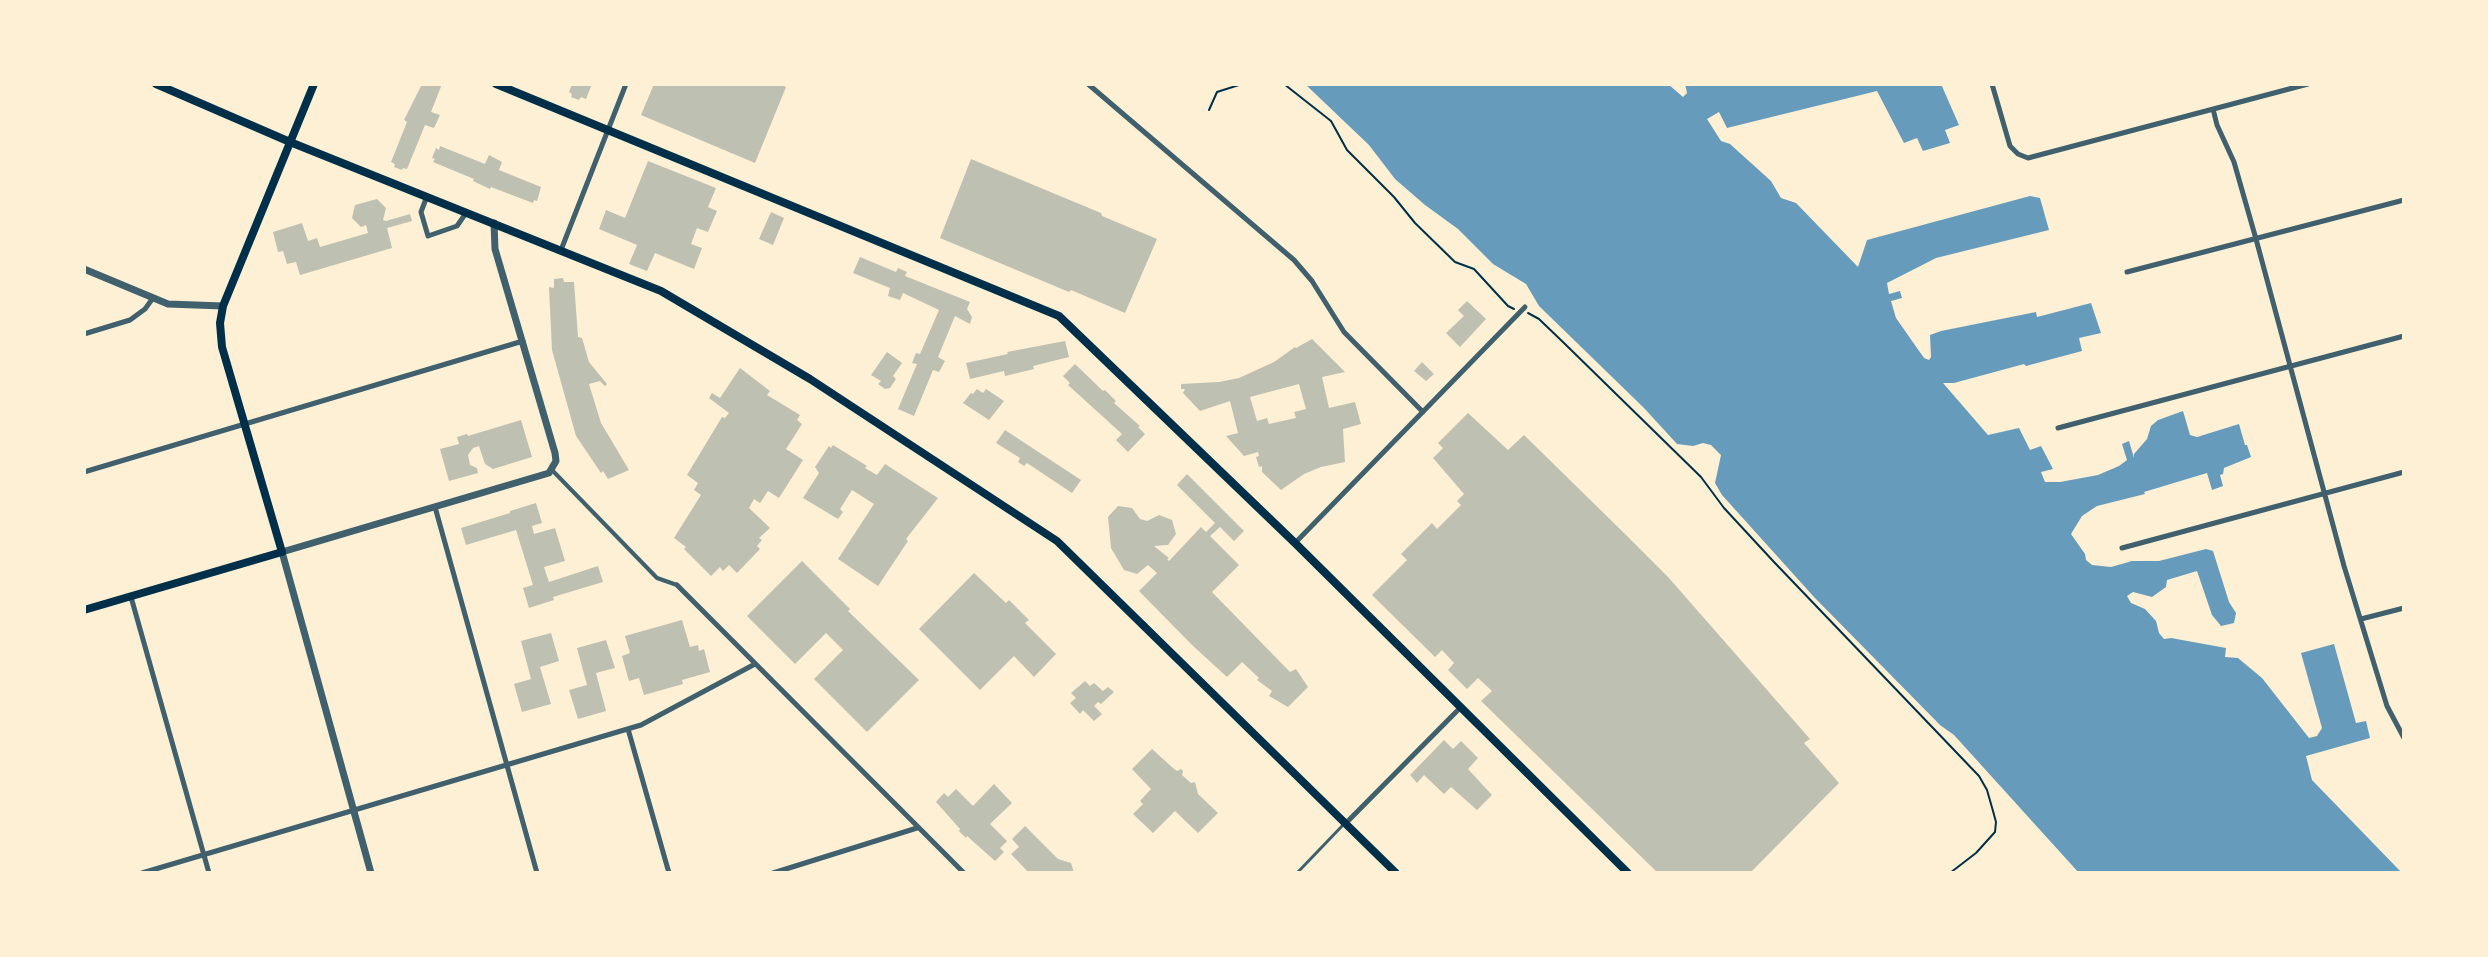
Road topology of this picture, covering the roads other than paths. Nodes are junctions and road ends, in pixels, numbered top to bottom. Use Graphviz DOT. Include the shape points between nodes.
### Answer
graph roads {
  1 [pos="156,84"];
  2 [pos="314,84"];
  3 [pos="496,84"];
  4 [pos="626,84"];
  5 [pos="1088,84"];
  6 [pos="1992,84"];
  7 [pos="2308,84"];
  8 [pos="2213,109"];
  9 [pos="608,130"];
  10 [pos="290,142"];
  11 [pos="427,196"];
  12 [pos="2404,200"];
  13 [pos="467,212"];
  14 [pos="494,223"];
  15 [pos="2256,239"];
  16 [pos="561,250"];
  17 [pos="84,269"];
  18 [pos="2127,272"];
  19 [pos="153,298"];
  20 [pos="223,306"];
  21 [pos="1523,309"];
  22 [pos="84,334"];
  23 [pos="2404,336"];
  24 [pos="523,341"];
  25 [pos="2291,366"];
  26 [pos="1423,412"];
  27 [pos="245,425"];
  28 [pos="2058,428"];
  29 [pos="554,465"];
  30 [pos="84,472"];
  31 [pos="2404,472"];
  32 [pos="2324,493"];
  33 [pos="435,507"];
  34 [pos="1295,543"];
  35 [pos="2122,548"];
  36 [pos="282,552"];
  37 [pos="677,585"];
  38 [pos="131,596"];
  39 [pos="2404,608"];
  40 [pos="84,610"];
  41 [pos="2361,619"];
  42 [pos="755,664"];
  43 [pos="1460,708"];
  44 [pos="628,729"];
  45 [pos="2404,738"];
  46 [pos="507,765"];
  47 [pos="353,810"];
  48 [pos="1345,823"];
  49 [pos="918,828"];
  50 [pos="204,855"];
  51 [pos="142,873"];
  52 [pos="209,873"];
  53 [pos="371,873"];
  54 [pos="537,873"];
  55 [pos="669,873"];
  56 [pos="773,873"];
  57 [pos="964,873"];
  58 [pos="1297,873"];
  59 [pos="1396,873"];
  60 [pos="1628,873"];
  1 -- 10 [label="main road"];
  2 -- 10 [label="main road"];
  3 -- 9 [label="main road"];
  4 -- 9 [label="street"];
  5 -- 26 [label="street" via="1294,260 1344,332"];
  6 -- 8 [label="street" via="2009,142 2018,154 2032,158"];
  7 -- 8 [label="street"];
  8 -- 15 [label="street"];
  9 -- 16 [label="street"];
  9 -- 34 [label="main road" via="1059,316"];
  10 -- 11 [label="main road"];
  10 -- 20 [label="main road"];
  11 -- 13 [label="main road"];
  11 -- 13 [label="street" via="421,212 428,236 457,226"];
  12 -- 15 [label="street"];
  13 -- 14 [label="main road"];
  14 -- 16 [label="main road"];
  14 -- 24 [label="street" via="495,249"];
  15 -- 18 [label="street"];
  15 -- 25 [label="street"];
  16 -- 48 [label="main road" via="676,299 810,379 1057,541"];
  17 -- 19 [label="street"];
  19 -- 20 [label="street" via="175,305"];
  19 -- 22 [label="street" via="130,320"];
  20 -- 27 [label="main road" via="220,336"];
  21 -- 26 [label="street"];
  23 -- 25 [label="street"];
  24 -- 27 [label="street"];
  24 -- 29 [label="street"];
  25 -- 28 [label="street"];
  25 -- 32 [label="street"];
  26 -- 34 [label="street"];
  27 -- 30 [label="street"];
  27 -- 36 [label="main road"];
  29 -- 33 [label="street" via="549,473"];
  29 -- 37 [label="street" via="657,578"];
  31 -- 32 [label="street"];
  32 -- 35 [label="street"];
  32 -- 41 [label="street"];
  33 -- 36 [label="street"];
  33 -- 46 [label="street"];
  34 -- 43 [label="main road"];
  36 -- 38 [label="main road"];
  36 -- 47 [label="street"];
  37 -- 42 [label="street"];
  38 -- 40 [label="main road"];
  38 -- 50 [label="street"];
  39 -- 41 [label="street"];
  41 -- 45 [label="street" via="2387,706"];
  42 -- 44 [label="street"];
  42 -- 49 [label="street"];
  43 -- 48 [label="street"];
  43 -- 60 [label="main road"];
  44 -- 46 [label="street"];
  44 -- 55 [label="street"];
  46 -- 47 [label="street"];
  46 -- 54 [label="street"];
  47 -- 50 [label="street"];
  47 -- 53 [label="street"];
  48 -- 58 [label="lane"];
  48 -- 59 [label="main road"];
  49 -- 56 [label="street"];
  49 -- 57 [label="street"];
  50 -- 51 [label="street"];
  50 -- 52 [label="street"];
}
